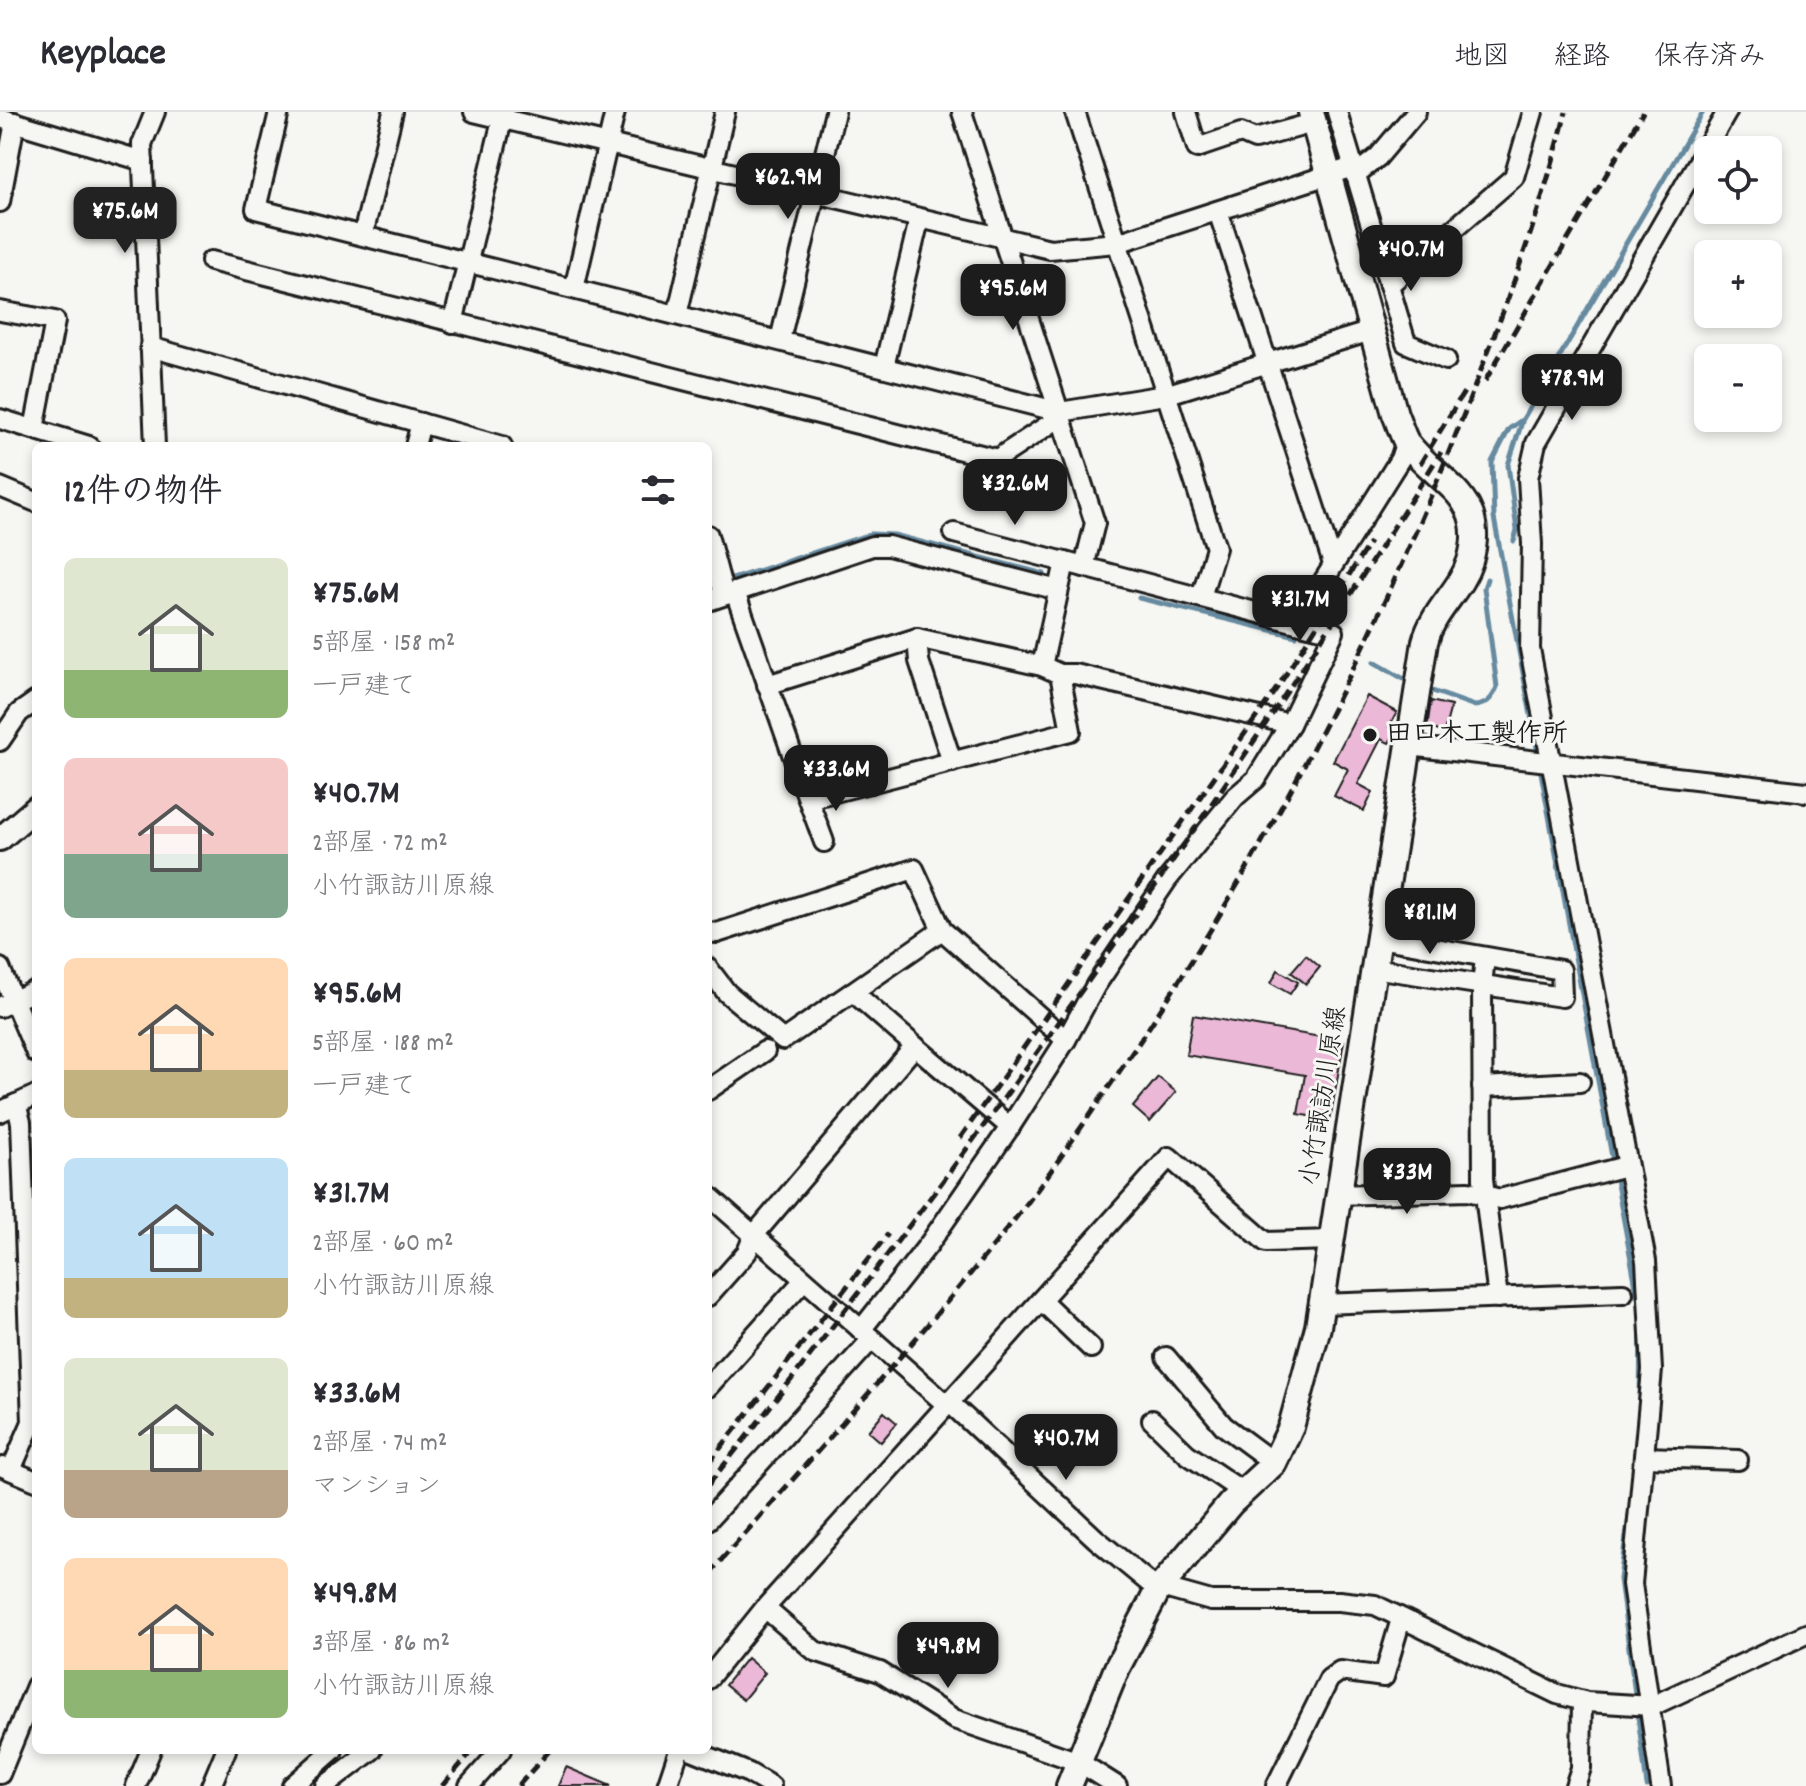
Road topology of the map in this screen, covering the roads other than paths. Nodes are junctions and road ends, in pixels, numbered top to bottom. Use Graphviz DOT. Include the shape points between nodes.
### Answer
graph roads {
  1 [pos="154,112"];
  2 [pos="279,112"];
  3 [pos="393,112"];
  4 [pos="474,112"];
  5 [pos="615,112"];
  6 [pos="725,112"];
  7 [pos="835,112"];
  8 [pos="962,112"];
  9 [pos="1075,112"];
  10 [pos="1186,112"];
  11 [pos="1337,112"];
  12 [pos="1416,112"];
  13 [pos="1533,112"];
  14 [pos="1727,112"];
  15 [pos="503,116"];
  16 [pos="1312,117"];
  17 [pos="7,120"];
  18 [pos="608,144"];
  19 [pos="143,161"];
  20 [pos="712,170"];
  21 [pos="1354,171"];
  22 [pos="1329,175"];
  23 [pos="815,194"];
  24 [pos="0,202"];
  25 [pos="1218,211"];
  26 [pos="919,220"];
  27 [pos="363,235"];
  28 [pos="1005,240"];
  29 [pos="1117,243"];
  30 [pos="211,261"];
  31 [pos="468,261"];
  32 [pos="1389,285"];
  33 [pos="574,289"];
  34 [pos="0,311"];
  35 [pos="677,315"];
  36 [pos="453,323"];
  37 [pos="1371,331"];
  38 [pos="780,340"];
  39 [pos="150,347"];
  40 [pos="1446,360"];
  41 [pos="1267,364"];
  42 [pos="884,367"];
  43 [pos="1165,395"];
  44 [pos="1060,412"];
  45 [pos="0,419"];
  46 [pos="421,423"];
  47 [pos="34,429"];
  48 [pos="1406,441"];
  49 [pos="76,442"];
  50 [pos="155,442"];
  51 [pos="416,442"];
  52 [pos="488,442"];
  53 [pos="0,487"];
  54 [pos="32,500"];
  55 [pos="954,533"];
  56 [pos="712,551"];
  57 [pos="1065,562"];
  58 [pos="1333,564"];
  59 [pos="1084,567"];
  60 [pos="1058,590"];
  61 [pos="722,591"];
  62 [pos="1201,597"];
  63 [pos="1297,623"];
  64 [pos="917,638"];
  65 [pos="1042,666"];
  66 [pos="1060,674"];
  67 [pos="767,685"];
  68 [pos="32,704"];
  69 [pos="1290,724"];
  70 [pos="0,741"];
  71 [pos="1409,746"];
  72 [pos="952,762"];
  73 [pos="1553,764"];
  74 [pos="1806,792"];
  75 [pos="808,799"];
  76 [pos="32,811"];
  77 [pos="0,839"];
  78 [pos="824,842"];
  79 [pos="942,930"];
  80 [pos="712,932"];
  81 [pos="1378,938"];
  82 [pos="1485,958"];
  83 [pos="0,968"];
  84 [pos="1373,968"];
  85 [pos="712,973"];
  86 [pos="1482,985"];
  87 [pos="32,992"];
  88 [pos="853,992"];
  89 [pos="7,1004"];
  90 [pos="1066,1040"];
  91 [pos="32,1046"];
  92 [pos="915,1046"];
  93 [pos="765,1051"];
  94 [pos="1580,1082"];
  95 [pos="712,1087"];
  96 [pos="1482,1087"];
  97 [pos="32,1097"];
  98 [pos="8,1108"];
  99 [pos="1010,1127"];
  100 [pos="1626,1167"];
  101 [pos="1337,1195"];
  102 [pos="1485,1197"];
  103 [pos="712,1200"];
  104 [pos="754,1235"];
  105 [pos="1332,1240"];
  106 [pos="804,1280"];
  107 [pos="712,1291"];
  108 [pos="1623,1293"];
  109 [pos="1498,1298"];
  110 [pos="1041,1300"];
  111 [pos="1321,1304"];
  112 [pos="867,1334"];
  113 [pos="1091,1348"];
  114 [pos="1166,1357"];
  115 [pos="712,1383"];
  116 [pos="948,1404"];
  117 [pos="1152,1420"];
  118 [pos="1644,1457"];
  119 [pos="1738,1460"];
  120 [pos="1274,1463"];
  121 [pos="5,1468"];
  122 [pos="32,1479"];
  123 [pos="1243,1492"];
  124 [pos="712,1515"];
  125 [pos="1159,1589"];
  126 [pos="765,1608"];
  127 [pos="1401,1619"];
  128 [pos="1806,1634"];
  129 [pos="712,1674"];
  130 [pos="32,1696"];
  131 [pos="1582,1701"];
  132 [pos="1649,1705"];
  133 [pos="149,1754"];
  134 [pos="224,1754"];
  135 [pos="328,1754"];
  136 [pos="367,1754"];
  137 [pos="497,1754"];
  138 [pos="678,1754"];
  139 [pos="701,1754"];
  140 [pos="1079,1762"];
  141 [pos="0,1774"];
  142 [pos="136,1786"];
  143 [pos="211,1786"];
  144 [pos="292,1786"];
  145 [pos="325,1786"];
  146 [pos="469,1786"];
  147 [pos="667,1786"];
  148 [pos="771,1786"];
  149 [pos="1069,1786"];
  150 [pos="1117,1786"];
  151 [pos="1276,1786"];
  152 [pos="1575,1786"];
  153 [pos="1661,1786"];
  1 -- 19 [label="street" via="142,144"];
  2 -- 27 [label="street" via="256,209"];
  3 -- 27 [label="street"];
  4 -- 15 [label="street"];
  5 -- 18 [label="street"];
  6 -- 20 [label="street"];
  7 -- 23 [label="street"];
  8 -- 28 [label="street"];
  9 -- 29 [label="street"];
  10 -- 16 [label="street" via="1197,148 1241,133 1255,139"];
  11 -- 21 [label="street"];
  12 -- 21 [label="street" via="1378,157"];
  13 -- 32 [label="street" via="1514,177"];
  14 -- 73 [label="street" via="1536,443 1528,478 1530,649"];
  15 -- 18 [label="street"];
  15 -- 31 [label="street"];
  16 -- 22 [label="main road, 小竹諏訪川原線"];
  17 -- 19 [label="street"];
  17 -- 24 [label="street"];
  18 -- 20 [label="street"];
  18 -- 33 [label="street"];
  19 -- 39 [label="street"];
  20 -- 23 [label="street"];
  20 -- 35 [label="street"];
  21 -- 22 [label="street"];
  21 -- 32 [label="street"];
  22 -- 25 [label="street"];
  22 -- 37 [label="main road, 小竹諏訪川原線"];
  23 -- 26 [label="street"];
  23 -- 38 [label="street"];
  25 -- 29 [label="street"];
  25 -- 41 [label="street"];
  26 -- 28 [label="street"];
  26 -- 42 [label="street"];
  27 -- 31 [label="street"];
  28 -- 29 [label="street" via="1050,249"];
  28 -- 44 [label="street"];
  29 -- 43 [label="street"];
  30 -- 36 [label="street"];
  31 -- 33 [label="street"];
  31 -- 36 [label="street"];
  32 -- 40 [label="street" via="1406,343"];
  33 -- 35 [label="street"];
  34 -- 47 [label="street" via="55,321"];
  35 -- 38 [label="street"];
  36 -- 44 [label="street" via="997,459"];
  37 -- 41 [label="street"];
  37 -- 48 [label="main road, 小竹諏訪川原線"];
  38 -- 42 [label="street"];
  39 -- 46 [label="street"];
  39 -- 50 [label="street"];
  41 -- 43 [label="street"];
  41 -- 58 [label="street"];
  42 -- 44 [label="street"];
  43 -- 44 [label="street"];
  43 -- 62 [label="street" via="1216,548"];
  44 -- 59 [label="street" via="1095,523"];
  45 -- 47 [label="street"];
  46 -- 51 [label="street"];
  46 -- 52 [label="street"];
  47 -- 49 [label="street"];
  48 -- 58 [label="street" via="1400,459"];
  48 -- 71 [label="main road, 小竹諏訪川原線" via="1467,503 1474,532 1459,585 1430,623"];
  53 -- 54 [label="street"];
  55 -- 57 [label="street"];
  56 -- 61 [label="street"];
  57 -- 59 [label="street"];
  57 -- 60 [label="street"];
  58 -- 63 [label="street"];
  59 -- 62 [label="street"];
  60 -- 61 [label="street" via="872,546"];
  60 -- 65 [label="street"];
  61 -- 67 [label="street"];
  62 -- 63 [label="street"];
  63 -- 69 [label="street" via="1334,632"];
  64 -- 65 [label="street"];
  64 -- 67 [label="street"];
  64 -- 72 [label="street" via="919,661"];
  65 -- 66 [label="street"];
  66 -- 69 [label="street"];
  66 -- 72 [label="street" via="1071,731"];
  67 -- 75 [label="street"];
  68 -- 70 [label="street"];
  69 -- 90 [label="street" via="1256,779 1167,880"];
  71 -- 73 [label="street"];
  71 -- 81 [label="main road, 小竹諏訪川原線"];
  72 -- 75 [label="street"];
  73 -- 74 [label="street"];
  73 -- 100 [label="street"];
  75 -- 78 [label="street"];
  76 -- 77 [label="street"];
  79 -- 80 [label="street" via="914,869"];
  79 -- 88 [label="street"];
  79 -- 90 [label="street"];
  81 -- 82 [label="street"];
  81 -- 84 [label="main road, 小竹諏訪川原線"];
  82 -- 86 [label="street"];
  82 -- 86 [label="street" via="1561,970 1562,997"];
  83 -- 89 [label="street"];
  84 -- 86 [label="street"];
  84 -- 101 [label="main road, 小竹諏訪川原線"];
  85 -- 88 [label="street" via="727,993 783,1040"];
  86 -- 96 [label="street"];
  87 -- 89 [label="street"];
  88 -- 92 [label="street"];
  89 -- 91 [label="street"];
  90 -- 99 [label="street"];
  92 -- 99 [label="street"];
  92 -- 104 [label="street"];
  93 -- 95 [label="street"];
  94 -- 96 [label="street"];
  96 -- 102 [label="street"];
  97 -- 98 [label="street"];
  98 -- 121 [label="street" via="21,1122 32,1422"];
  99 -- 112 [label="street"];
  100 -- 102 [label="street" via="1500,1199"];
  100 -- 118 [label="street" via="1646,1261 1650,1314 1652,1370"];
  101 -- 102 [label="street" via="1468,1191"];
  101 -- 105 [label="main road, 小竹諏訪川原線"];
  102 -- 109 [label="street"];
  103 -- 104 [label="street"];
  104 -- 106 [label="street"];
  104 -- 107 [label="street" via="747,1252"];
  105 -- 110 [label="street" via="1266,1242 1169,1157"];
  105 -- 111 [label="main road, 小竹諏訪川原線"];
  106 -- 112 [label="street"];
  106 -- 115 [label="street"];
  108 -- 109 [label="street"];
  109 -- 111 [label="street"];
  110 -- 113 [label="street"];
  110 -- 116 [label="street"];
  111 -- 120 [label="main road, 小竹諏訪川原線" via="1291,1427"];
  112 -- 116 [label="street"];
  112 -- 124 [label="street"];
  114 -- 120 [label="street" via="1224,1426"];
  116 -- 125 [label="street"];
  116 -- 126 [label="street"];
  117 -- 123 [label="street" via="1187,1454"];
  118 -- 119 [label="street"];
  118 -- 132 [label="street" via="1632,1584"];
  120 -- 123 [label="main road, 小竹諏訪川原線"];
  121 -- 122 [label="street"];
  123 -- 125 [label="main road, 小竹諏訪川原線"];
  125 -- 127 [label="street" via="1211,1601 1365,1603"];
  125 -- 140 [label="main road, 小竹諏訪川原線" via="1117,1668"];
  126 -- 129 [label="street"];
  126 -- 140 [label="street" via="815,1651 880,1672 954,1719"];
  127 -- 131 [label="street"];
  127 -- 151 [label="street" via="1384,1677 1340,1671 1329,1679"];
  128 -- 132 [label="street"];
  130 -- 141 [label="street"];
  131 -- 132 [label="street"];
  131 -- 152 [label="street" via="1581,1768"];
  132 -- 153 [label="street"];
  133 -- 142 [label="street"];
  134 -- 143 [label="street"];
  135 -- 144 [label="street"];
  136 -- 145 [label="street"];
  137 -- 146 [label="street"];
  138 -- 147 [label="street"];
  139 -- 148 [label="street"];
  140 -- 149 [label="main road, 小竹諏訪川原線"];
  140 -- 150 [label="street"];
}
